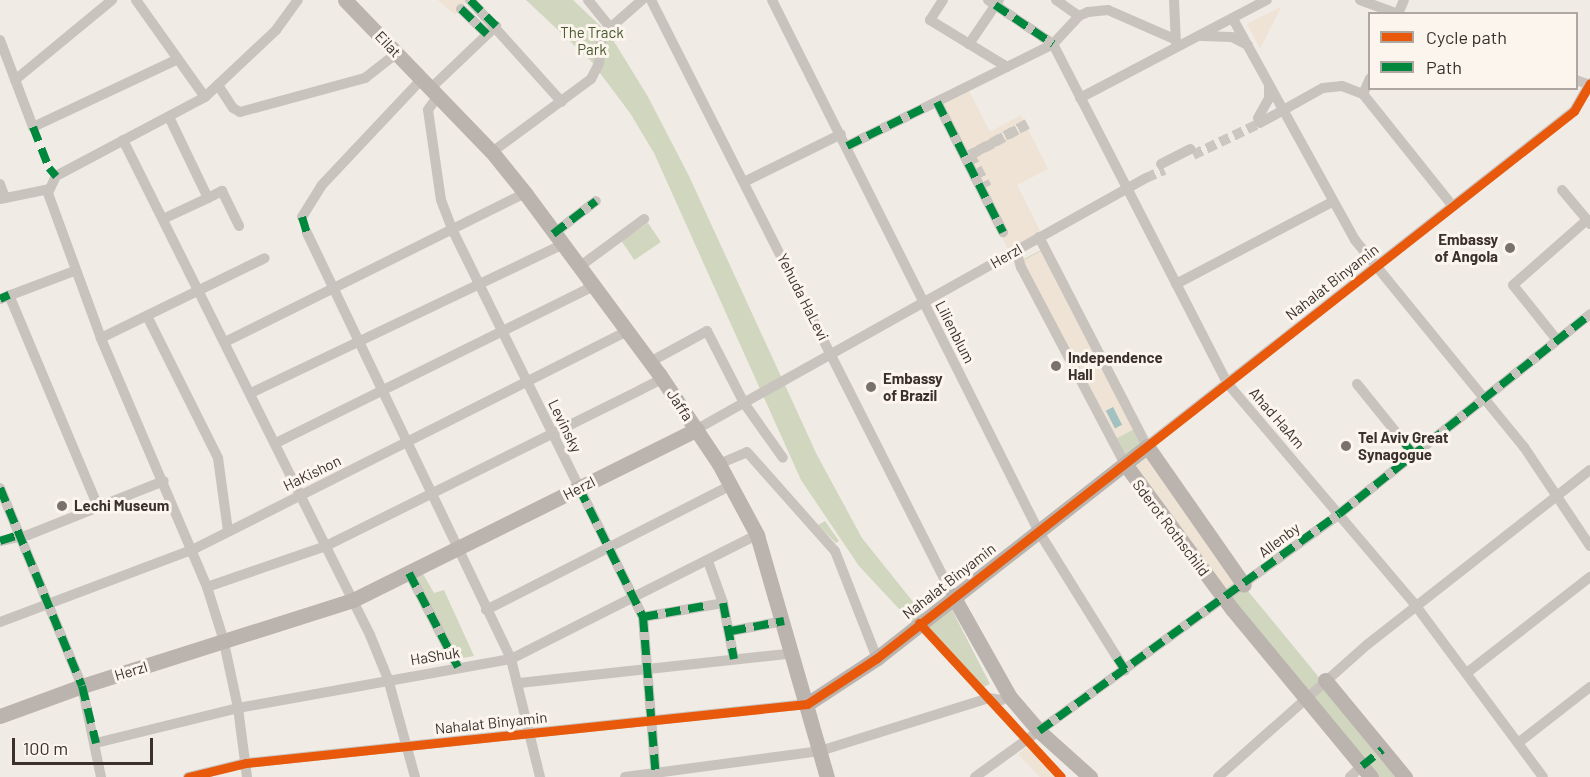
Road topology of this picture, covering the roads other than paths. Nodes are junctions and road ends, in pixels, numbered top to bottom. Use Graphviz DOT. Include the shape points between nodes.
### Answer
graph roads {
  1 [pos="112,0"];
  2 [pos="135,0"];
  3 [pos="298,0"];
  4 [pos="345,0"];
  5 [pos="470,0"];
  6 [pos="588,0"];
  7 [pos="642,0"];
  8 [pos="651,0"];
  9 [pos="772,0"];
  10 [pos="943,0"];
  11 [pos="1056,0"];
  12 [pos="1174,0"];
  13 [pos="1267,0"];
  14 [pos="1360,0"];
  15 [pos="994,2"];
  16 [pos="1108,5"];
  17 [pos="461,9"];
  18 [pos="1393,12"];
  19 [pos="1079,16"];
  20 [pos="1234,20"];
  21 [pos="495,26"];
  22 [pos="609,26"];
  23 [pos="487,34"];
  24 [pos="1202,36"];
  25 [pos="0,40"];
  26 [pos="969,44"];
  27 [pos="1053,44"];
  28 [pos="1176,44"];
  29 [pos="1248,45"];
  30 [pos="2,52"];
  31 [pos="398,53"];
  32 [pos="178,59"];
  33 [pos="1007,67"];
  34 [pos="15,80"];
  35 [pos="1268,82"];
  36 [pos="1368,83"];
  37 [pos="1590,85"];
  38 [pos="218,86"];
  39 [pos="431,88"];
  40 [pos="1363,94"];
  41 [pos="205,97"];
  42 [pos="1080,98"];
  43 [pos="562,102"];
  44 [pos="937,102"];
  45 [pos="1284,110"];
  46 [pos="169,117"];
  47 [pos="841,134"];
  48 [pos="123,140"];
  49 [pos="847,146"];
  50 [pos="492,152"];
  51 [pos="1192,152"];
  52 [pos="1162,167"];
  53 [pos="1145,176"];
  54 [pos="744,182"];
  55 [pos="0,184"];
  56 [pos="1126,187"];
  57 [pos="49,189"];
  58 [pos="1562,190"];
  59 [pos="525,193"];
  60 [pos="208,198"];
  61 [pos="3,199"];
  62 [pos="596,201"];
  63 [pos="1332,202"];
  64 [pos="1452,205"];
  65 [pos="302,217"];
  66 [pos="163,219"];
  67 [pos="644,219"];
  68 [pos="1589,222"];
  69 [pos="239,226"];
  70 [pos="452,229"];
  71 [pos="1003,232"];
  72 [pos="306,233"];
  73 [pos="1039,237"];
  74 [pos="557,240"];
  75 [pos="1016,250"];
  76 [pos="265,258"];
  77 [pos="579,267"];
  78 [pos="1375,268"];
  79 [pos="74,272"];
  80 [pos="477,282"];
  81 [pos="590,282"];
  82 [pos="1176,284"];
  83 [pos="330,289"];
  84 [pos="199,290"];
  85 [pos="5,297"];
  86 [pos="923,303"];
  87 [pos="1590,314"];
  88 [pos="147,316"];
  89 [pos="501,331"];
  90 [pos="629,334"];
  91 [pos="101,338"];
  92 [pos="1557,340"];
  93 [pos="225,342"];
  94 [pos="357,344"];
  95 [pos="832,354"];
  96 [pos="655,368"];
  97 [pos="526,382"];
  98 [pos="1228,384"];
  99 [pos="1357,384"];
  100 [pos="380,392"];
  101 [pos="251,393"];
  102 [pos="1485,398"];
  103 [pos="744,403"];
  104 [pos="697,429"];
  105 [pos="553,432"];
  106 [pos="276,443"];
  107 [pos="406,443"];
  108 [pos="1147,446"];
  109 [pos="1411,451"];
  110 [pos="783,458"];
  111 [pos="719,464"];
  112 [pos="1125,464"];
  113 [pos="1590,470"];
  114 [pos="164,481"];
  115 [pos="0,488"];
  116 [pos="579,488"];
  117 [pos="733,488"];
  118 [pos="429,492"];
  119 [pos="301,494"];
  120 [pos="1558,497"];
  121 [pos="98,507"];
  122 [pos="1339,514"];
  123 [pos="228,531"];
  124 [pos="1039,532"];
  125 [pos="18,535"];
  126 [pos="757,535"];
  127 [pos="0,541"];
  128 [pos="326,546"];
  129 [pos="1590,546"];
  130 [pos="607,548"];
  131 [pos="194,549"];
  132 [pos="457,549"];
  133 [pos="708,561"];
  134 [pos="409,573"];
  135 [pos="1590,577"];
  136 [pos="1244,585"];
  137 [pos="207,587"];
  138 [pos="953,596"];
  139 [pos="633,597"];
  140 [pos="1225,599"];
  141 [pos="353,600"];
  142 [pos="723,603"];
  143 [pos="50,605"];
  144 [pos="1416,605"];
  145 [pos="486,610"];
  146 [pos="643,617"];
  147 [pos="784,621"];
  148 [pos="0,622"];
  149 [pos="731,631"];
  150 [pos="224,642"];
  151 [pos="793,653"];
  152 [pos="878,658"];
  153 [pos="511,659"];
  154 [pos="734,659"];
  155 [pos="458,667"];
  156 [pos="646,667"];
  157 [pos="1125,670"];
  158 [pos="1468,672"];
  159 [pos="388,679"];
  160 [pos="1325,680"];
  161 [pos="519,683"];
  162 [pos="82,686"];
  163 [pos="1590,687"];
  164 [pos="1306,697"];
  165 [pos="1002,700"];
  166 [pos="807,704"];
  167 [pos="238,708"];
  168 [pos="0,716"];
  169 [pos="650,722"];
  170 [pos="529,733"];
  171 [pos="1036,734"];
  172 [pos="1518,742"];
  173 [pos="96,743"];
  174 [pos="408,747"];
  175 [pos="820,751"];
  176 [pos="246,763"];
  177 [pos="1366,772"];
  178 [pos="656,775"];
  179 [pos="101,777"];
  180 [pos="188,777"];
  181 [pos="247,777"];
  182 [pos="415,777"];
  183 [pos="540,777"];
  184 [pos="625,777"];
  185 [pos="827,777"];
  186 [pos="975,777"];
  187 [pos="1075,777"];
  188 [pos="1090,777"];
  189 [pos="1218,777"];
  190 [pos="1350,777"];
  191 [pos="1405,777"];
  192 [pos="1543,777"];
  1 -- 34 [label="street"];
  2 -- 32 [label="street"];
  3 -- 38 [label="street" via="276,30"];
  4 -- 31 [label="street, Eilat"];
  5 -- 21 [label="street"];
  6 -- 22 [label="street"];
  7 -- 22 [label="street"];
  8 -- 54 [label="street, Yehuda HaLevi"];
  9 -- 47 [label="street, Lilienblum"];
  10 -- 26 [label="street" via="930,20"];
  11 -- 19 [label="street"];
  12 -- 28 [label="street"];
  13 -- 20 [label="street"];
  14 -- 18 [label="street"];
  15 -- 26 [label="street"];
  15 -- 27 [label="street, Ahad HaAm"];
  16 -- 19 [label="street"];
  16 -- 28 [label="street"];
  17 -- 23 [label="street"];
  19 -- 27 [label="street"];
  20 -- 24 [label="street"];
  20 -- 29 [label="street"];
  21 -- 23 [label="street"];
  21 -- 43 [label="street"];
  22 -- 43 [label="street" via="600,39 597,73"];
  23 -- 39 [label="street"];
  24 -- 28 [label="street"];
  24 -- 29 [label="street" via="1232,37"];
  25 -- 30 [label="street"];
  26 -- 33 [label="street"];
  27 -- 33 [label="street"];
  27 -- 42 [label="street, Ahad HaAm"];
  28 -- 42 [label="street"];
  29 -- 35 [label="street"];
  30 -- 34 [label="street"];
  31 -- 38 [label="street" via="365,78 240,112"];
  31 -- 39 [label="street, Eilat"];
  32 -- 34 [label="street" via="33,127"];
  32 -- 41 [label="street"];
  33 -- 44 [label="street"];
  35 -- 45 [label="street"];
  35 -- 45 [label="street" via="1269,98 1259,121"];
  36 -- 40 [label="street"];
  37 -- 64 [label="street, Nahalat Binyamin" via="1574,111"];
  38 -- 41 [label="street"];
  39 -- 50 [label="street, Jaffa"];
  39 -- 65 [label="street" via="321,186"];
  39 -- 70 [label="street, Levinsky" via="428,110 441,200"];
  40 -- 45 [label="street" via="1329,86"];
  40 -- 64 [label="street"];
  41 -- 46 [label="street"];
  42 -- 56 [label="street, Ahad HaAm"];
  43 -- 50 [label="street"];
  44 -- 49 [label="street"];
  44 -- 71 [label="street"];
  45 -- 63 [label="street"];
  46 -- 48 [label="street"];
  46 -- 60 [label="street"];
  47 -- 49 [label="street, Lilienblum"];
  47 -- 54 [label="street"];
  48 -- 57 [label="street" via="56,176"];
  48 -- 66 [label="street"];
  49 -- 86 [label="street, Lilienblum"];
  50 -- 59 [label="street, Jaffa"];
  51 -- 52 [label="street"];
  53 -- 56 [label="street, Herzl"];
  54 -- 95 [label="street, Yehuda HaLevi"];
  55 -- 61 [label="street"];
  56 -- 73 [label="street, Herzl"];
  56 -- 82 [label="street, Ahad HaAm"];
  57 -- 61 [label="street"];
  57 -- 79 [label="street"];
  58 -- 68 [label="street"];
  59 -- 70 [label="street"];
  59 -- 74 [label="street, Jaffa"];
  60 -- 66 [label="street"];
  60 -- 69 [label="street" via="222,190"];
  62 -- 74 [label="street"];
  63 -- 78 [label="street"];
  63 -- 82 [label="street"];
  64 -- 78 [label="street, Nahalat Binyamin"];
  66 -- 84 [label="street"];
  67 -- 77 [label="street"];
  68 -- 92 [label="street" via="1513,285"];
  70 -- 80 [label="street, Levinsky"];
  70 -- 83 [label="street"];
  72 -- 83 [label="street"];
  73 -- 75 [label="street, Herzl"];
  73 -- 108 [label="street, Sderot Rothschild"];
  74 -- 77 [label="street, Jaffa"];
  74 -- 80 [label="street"];
  75 -- 86 [label="street, Herzl"];
  75 -- 112 [label="street, Sderot Rothschild" via="1021,267"];
  76 -- 84 [label="street"];
  77 -- 81 [label="street, Jaffa"];
  78 -- 98 [label="street, Nahalat Binyamin"];
  78 -- 102 [label="street"];
  79 -- 85 [label="street"];
  79 -- 91 [label="street"];
  80 -- 89 [label="street, Levinsky"];
  80 -- 94 [label="street"];
  81 -- 89 [label="street" via="587,289"];
  81 -- 90 [label="street, Jaffa"];
  82 -- 98 [label="street, Ahad HaAm"];
  83 -- 93 [label="street"];
  83 -- 94 [label="street"];
  84 -- 88 [label="street"];
  84 -- 93 [label="street"];
  85 -- 121 [label="street"];
  86 -- 95 [label="street, Herzl"];
  86 -- 124 [label="street, Lilienblum"];
  87 -- 92 [label="street, Allenby"];
  88 -- 91 [label="street"];
  88 -- 123 [label="street" via="218,458"];
  89 -- 97 [label="street, Levinsky"];
  89 -- 100 [label="street"];
  90 -- 96 [label="street, Jaffa"];
  90 -- 97 [label="street, HaKishon"];
  91 -- 114 [label="street"];
  92 -- 102 [label="street, Allenby"];
  93 -- 101 [label="street"];
  94 -- 100 [label="street"];
  94 -- 101 [label="street"];
  95 -- 103 [label="street, Herzl"];
  95 -- 138 [label="street, Yehuda HaLevi"];
  96 -- 103 [label="street" via="707,330"];
  96 -- 104 [label="street, Jaffa"];
  96 -- 105 [label="street" via="654,383"];
  97 -- 105 [label="street, Levinsky"];
  97 -- 107 [label="street, HaKishon"];
  98 -- 108 [label="street, Nahalat Binyamin"];
  98 -- 122 [label="street, Ahad HaAm"];
  99 -- 109 [label="street"];
  100 -- 106 [label="street"];
  100 -- 107 [label="street"];
  101 -- 106 [label="street"];
  102 -- 120 [label="street"];
  102 -- 122 [label="street, Allenby"];
  103 -- 104 [label="street, Herzl"];
  103 -- 110 [label="street"];
  104 -- 111 [label="street, Jaffa"];
  104 -- 116 [label="street, Herzl"];
  105 -- 116 [label="street, Levinsky"];
  105 -- 118 [label="street"];
  106 -- 119 [label="street"];
  107 -- 118 [label="street"];
  107 -- 119 [label="street, HaKishon"];
  108 -- 112 [label="street, Nahalat Binyamin"];
  108 -- 136 [label="street, Sderot Rothschild"];
  111 -- 117 [label="street, Jaffa"];
  111 -- 152 [label="street" via="747,452 835,551"];
  112 -- 124 [label="street, Nahalat Binyamin"];
  112 -- 140 [label="street, Sderot Rothschild"];
  113 -- 120 [label="street"];
  114 -- 121 [label="street"];
  114 -- 131 [label="street"];
  115 -- 125 [label="street"];
  116 -- 130 [label="street, Levinsky"];
  116 -- 132 [label="street, Herzl"];
  117 -- 126 [label="street, Jaffa"];
  117 -- 130 [label="street" via="727,487"];
  118 -- 128 [label="street"];
  118 -- 132 [label="street"];
  119 -- 123 [label="street, HaKishon"];
  119 -- 128 [label="street"];
  120 -- 129 [label="street"];
  120 -- 144 [label="street"];
  121 -- 125 [label="street" via="28,535"];
  122 -- 136 [label="street, Allenby"];
  122 -- 144 [label="street, Ahad HaAm"];
  123 -- 131 [label="street, HaKishon"];
  124 -- 138 [label="street, Nahalat Binyamin"];
  124 -- 157 [label="street, Lilienblum"];
  125 -- 127 [label="street"];
  125 -- 143 [label="street"];
  126 -- 133 [label="street, HaShuk"];
  126 -- 147 [label="street, Jaffa"];
  128 -- 137 [label="street"];
  128 -- 141 [label="street"];
  130 -- 139 [label="street, Levinsky"];
  130 -- 145 [label="street"];
  131 -- 137 [label="street"];
  131 -- 143 [label="street, HaKishon"];
  132 -- 134 [label="street, Herzl"];
  132 -- 145 [label="street"];
  133 -- 139 [label="street, HaShuk"];
  133 -- 142 [label="street"];
  134 -- 141 [label="street, Herzl"];
  134 -- 155 [label="street"];
  135 -- 158 [label="street"];
  136 -- 140 [label="street, Allenby"];
  137 -- 150 [label="street"];
  138 -- 152 [label="street, Nahalat Binyamin"];
  138 -- 165 [label="street, Yehuda HaLevi" via="960,621"];
  138 -- 171 [label="street, Yehuda HaLevi" via="1006,691"];
  139 -- 146 [label="street, Levinsky"];
  139 -- 153 [label="street, HaShuk"];
  140 -- 157 [label="street, Allenby"];
  140 -- 164 [label="street, Sderot Rothschild"];
  141 -- 150 [label="street, Herzl"];
  141 -- 159 [label="street"];
  142 -- 146 [label="street"];
  142 -- 149 [label="street"];
  143 -- 148 [label="street, HaKishon"];
  143 -- 162 [label="street"];
  144 -- 158 [label="street, Ahad HaAm"];
  144 -- 160 [label="street"];
  145 -- 153 [label="street"];
  146 -- 156 [label="street, Levinsky"];
  147 -- 149 [label="street"];
  147 -- 151 [label="street, Jaffa"];
  149 -- 154 [label="street"];
  150 -- 162 [label="street, Herzl"];
  150 -- 167 [label="street"];
  151 -- 154 [label="street"];
  151 -- 166 [label="street, Jaffa"];
  152 -- 166 [label="street, Nahalat Binyamin"];
  153 -- 155 [label="street, HaShuk"];
  153 -- 161 [label="street"];
  154 -- 156 [label="street"];
  155 -- 159 [label="street, HaShuk"];
  156 -- 161 [label="street"];
  156 -- 169 [label="street, Levinsky"];
  157 -- 171 [label="street, Allenby"];
  158 -- 172 [label="street, Ahad HaAm"];
  159 -- 167 [label="street, HaShuk"];
  159 -- 174 [label="street"];
  160 -- 164 [label="street"];
  160 -- 191 [label="street"];
  161 -- 170 [label="street"];
  162 -- 168 [label="street, Herzl"];
  162 -- 173 [label="street"];
  163 -- 172 [label="street"];
  164 -- 177 [label="street, Sderot Rothschild"];
  164 -- 189 [label="street"];
  165 -- 171 [label="street, Yehuda HaLevi"];
  165 -- 175 [label="street" via="989,698"];
  166 -- 169 [label="street, Nahalat Binyamin"];
  166 -- 175 [label="street, Jaffa"];
  167 -- 173 [label="street, HaShuk"];
  167 -- 176 [label="street"];
  169 -- 170 [label="street, Nahalat Binyamin"];
  169 -- 178 [label="street, Levinsky"];
  170 -- 174 [label="street, Nahalat Binyamin"];
  170 -- 183 [label="street"];
  171 -- 186 [label="street, Allenby"];
  171 -- 187 [label="street, Yehuda HaLevi"];
  171 -- 188 [label="street, Yehuda HaLevi"];
  172 -- 192 [label="street, Ahad HaAm"];
  173 -- 179 [label="street"];
  174 -- 176 [label="street, Nahalat Binyamin"];
  174 -- 182 [label="street"];
  175 -- 178 [label="street"];
  175 -- 185 [label="street, Jaffa"];
  176 -- 180 [label="street, Nahalat Binyamin"];
  176 -- 181 [label="street"];
  177 -- 190 [label="street"];
  178 -- 184 [label="street"];
}
